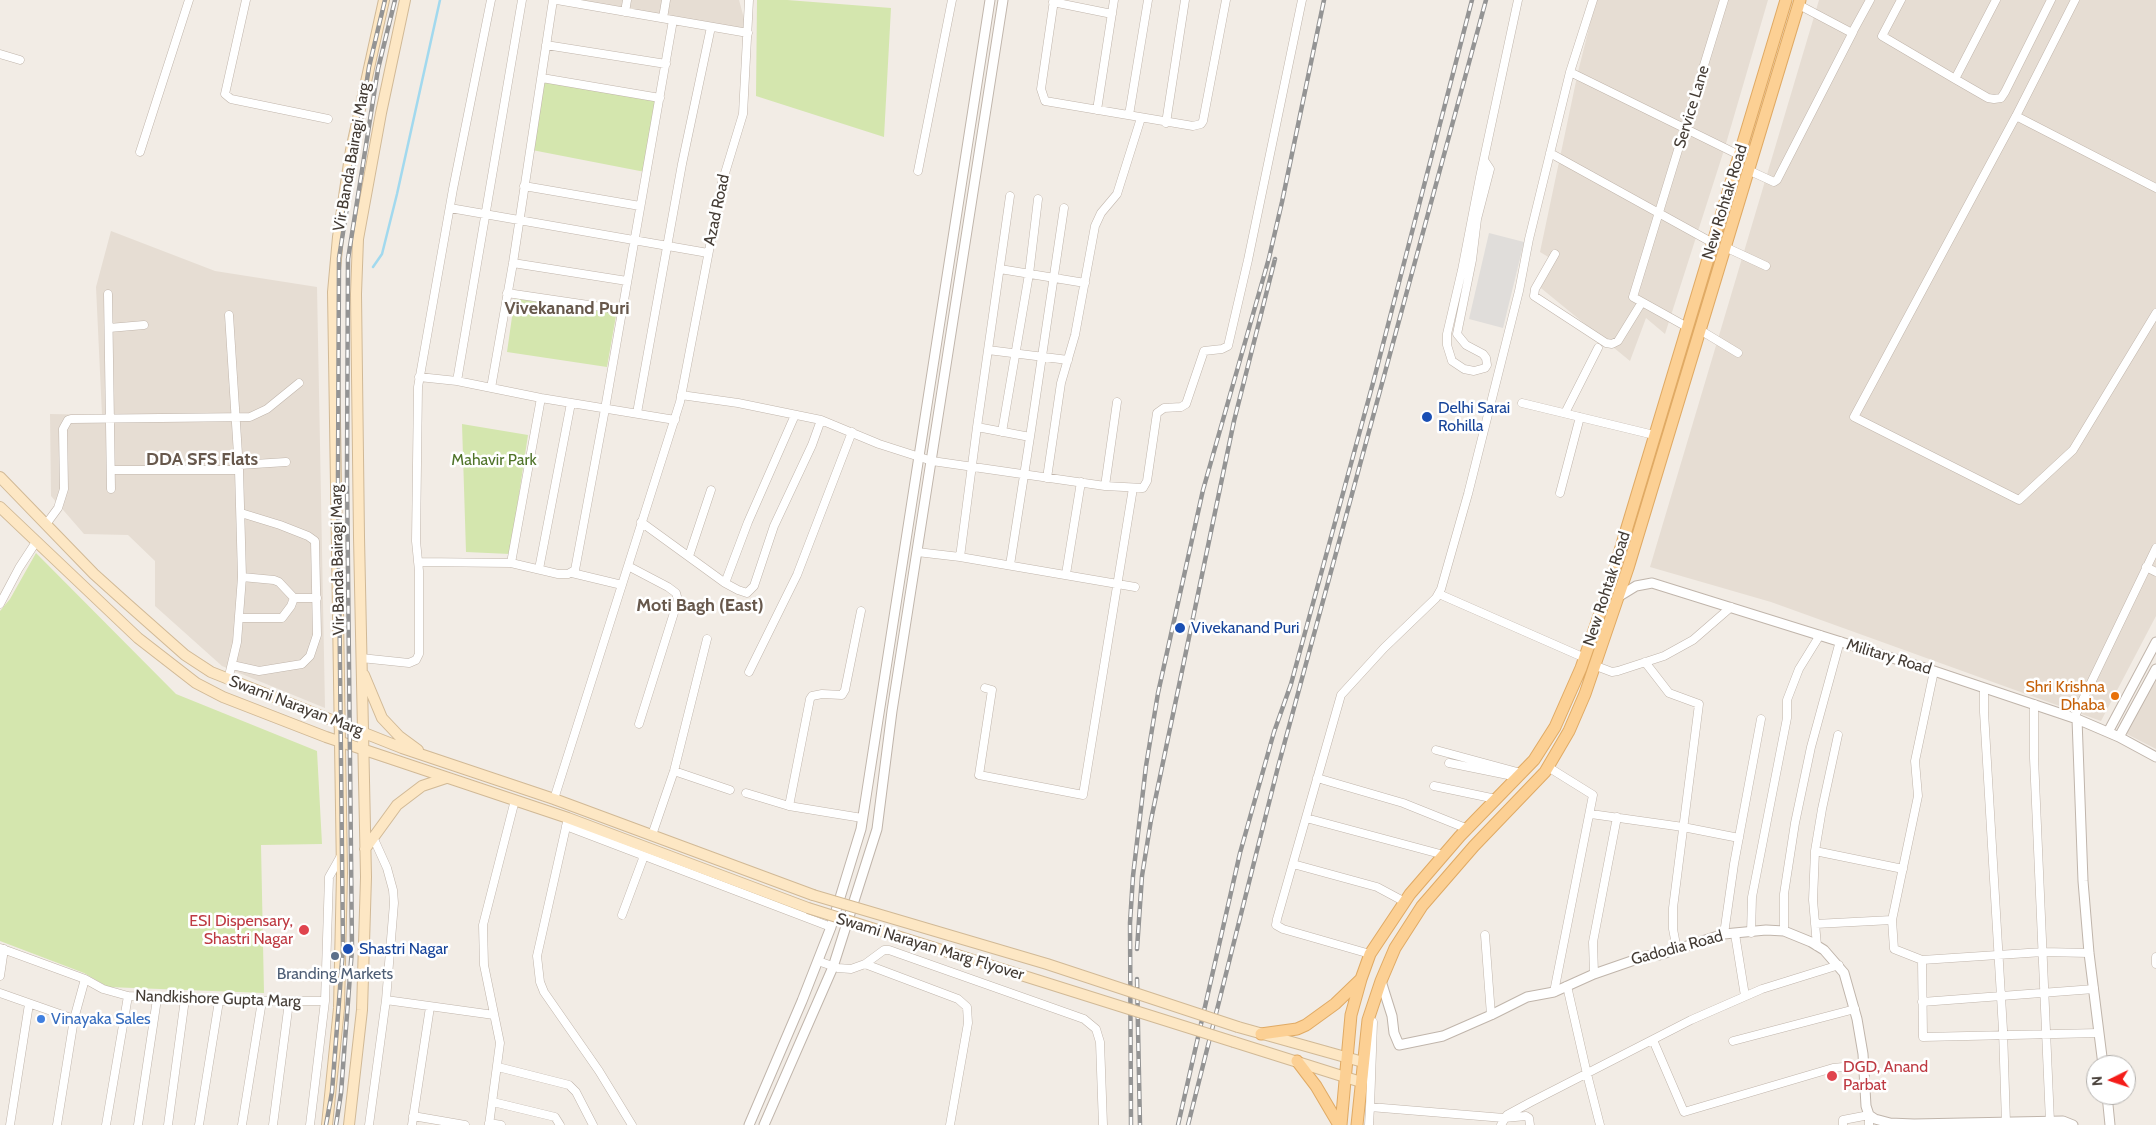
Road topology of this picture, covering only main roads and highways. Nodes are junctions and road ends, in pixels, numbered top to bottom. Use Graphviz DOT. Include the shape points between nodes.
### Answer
graph roads {
  1 [pos="384,0"];
  2 [pos="405,0"];
  3 [pos="1786,0"];
  4 [pos="1800,2"];
  5 [pos="0,477"];
  6 [pos="0,507"];
  7 [pos="361,670"];
  8 [pos="340,723"];
  9 [pos="363,732"];
  10 [pos="340,742"];
  11 [pos="363,750"];
  12 [pos="427,756"];
  13 [pos="446,778"];
  14 [pos="567,822"];
  15 [pos="652,835"];
  16 [pos="365,849"];
  17 [pos="1361,979"];
  18 [pos="1261,1034"];
  19 [pos="1347,1057"];
  20 [pos="1297,1062"];
  21 [pos="1363,1062"];
  22 [pos="1345,1076"];
  23 [pos="1361,1082"];
  24 [pos="327,1125"];
  25 [pos="349,1125"];
  26 [pos="1340,1125"];
  27 [pos="1356,1125"];
  1 -- 8 [label="main road, Vir Banda Bairagi Marg" via="351,150 333,292"];
  2 -- 7 [label="main road, Vir Banda Bairagi Marg" via="358,239"];
  3 -- 17 [label="main road, New Rohtak Road" via="1585,658 1555,727 1534,760 1405,902 1370,954"];
  4 -- 21 [label="main road, New Rohtak Road" via="1596,666 1569,731 1548,768 1422,906 1395,948 1368,1020"];
  5 -- 8 [label="main road, Swami Narayan Marg" via="94,574 185,655 228,680"];
  6 -- 10 [label="main road, Swami Narayan Marg" via="138,638 196,683 223,697"];
  7 -- 9 [label="main road, Vir Banda Bairagi Marg"];
  7 -- 12 [label="main road" via="382,718 399,736"];
  8 -- 9 [label="main road, Swami Narayan Marg"];
  8 -- 10 [label="main road, Vir Banda Bairagi Marg"];
  9 -- 11 [label="main road, Vir Banda Bairagi Marg"];
  9 -- 12 [label="main road, Swami Narayan Marg"];
  10 -- 11 [label="main road, Swami Narayan Marg"];
  10 -- 24 [label="main road, Vir Banda Bairagi Marg" via="339,1008"];
  11 -- 13 [label="main road, Swami Narayan Marg"];
  11 -- 16 [label="main road, Vir Banda Bairagi Marg"];
  12 -- 15 [label="main road, Swami Narayan Marg"];
  13 -- 14 [label="main road, Swami Narayan Marg" via="515,800"];
  13 -- 16 [label="main road" via="422,786 397,805"];
  14 -- 20 [label="main road, Swami Narayan Marg Flyover, bridge" via="808,908"];
  15 -- 18 [label="main road, Swami Narayan Marg Flyover, bridge" via="812,895 1047,964"];
  16 -- 25 [label="main road, Vir Banda Bairagi Marg" via="362,1010"];
  17 -- 18 [label="main road" via="1306,1025"];
  17 -- 19 [label="main road, New Rohtak Road" via="1351,1015"];
  18 -- 19 [label="main road"];
  19 -- 21 [label="main road"];
  19 -- 22 [label="main road, New Rohtak Road"];
  20 -- 22 [label="main road"];
  20 -- 26 [label="main road"];
  21 -- 23 [label="main road, New Rohtak Road"];
  22 -- 23 [label="main road"];
  22 -- 26 [label="main road, New Rohtak Road"];
  23 -- 27 [label="main road, New Rohtak Road"];
}
